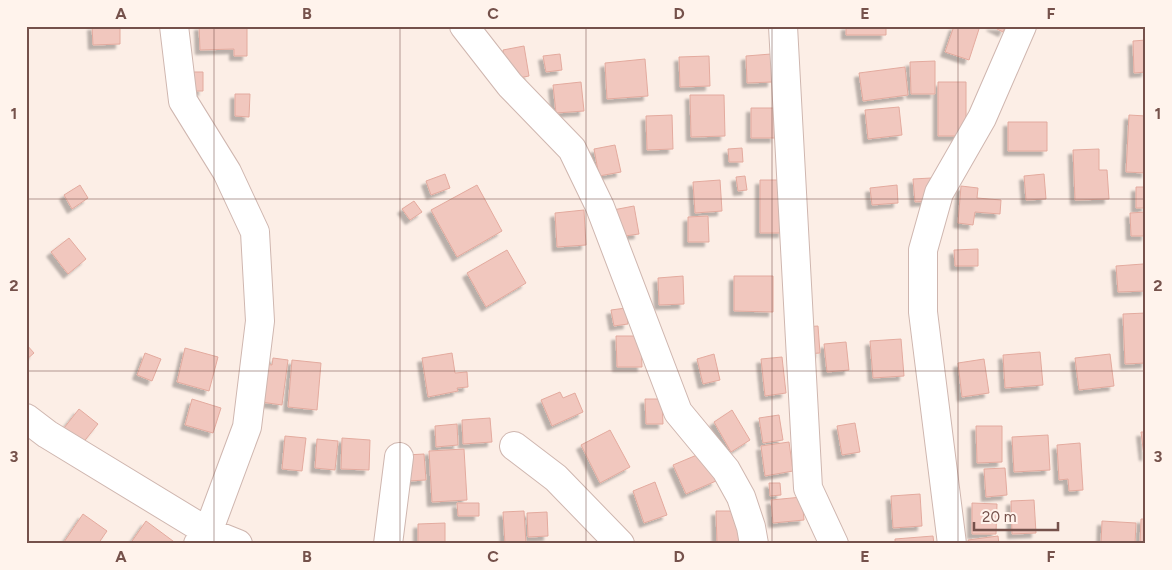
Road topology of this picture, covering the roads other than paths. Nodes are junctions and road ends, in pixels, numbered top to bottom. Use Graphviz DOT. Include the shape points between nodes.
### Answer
graph roads {
  1 [pos="174,26"];
  2 [pos="464,26"];
  3 [pos="783,26"];
  4 [pos="1022,26"];
  5 [pos="26,418"];
  6 [pos="514,446"];
  7 [pos="399,457"];
  8 [pos="203,538"];
  9 [pos="238,544"];
  10 [pos="388,544"];
  11 [pos="620,544"];
  12 [pos="754,544"];
  13 [pos="834,544"];
  14 [pos="952,544"];
  1 -- 8 [label="street" via="183,102 227,172 255,232 260,322 247,427"];
  2 -- 12 [label="street" via="510,85 572,149 600,207 678,412 726,470 741,496"];
  3 -- 13 [label="street" via="808,488"];
  4 -- 14 [label="street" via="982,118 939,193 924,250 923,312"];
  5 -- 8 [label="street"];
  6 -- 11 [label="street" via="556,478"];
  7 -- 10 [label="street"];
  8 -- 9 [label="street"];
}
